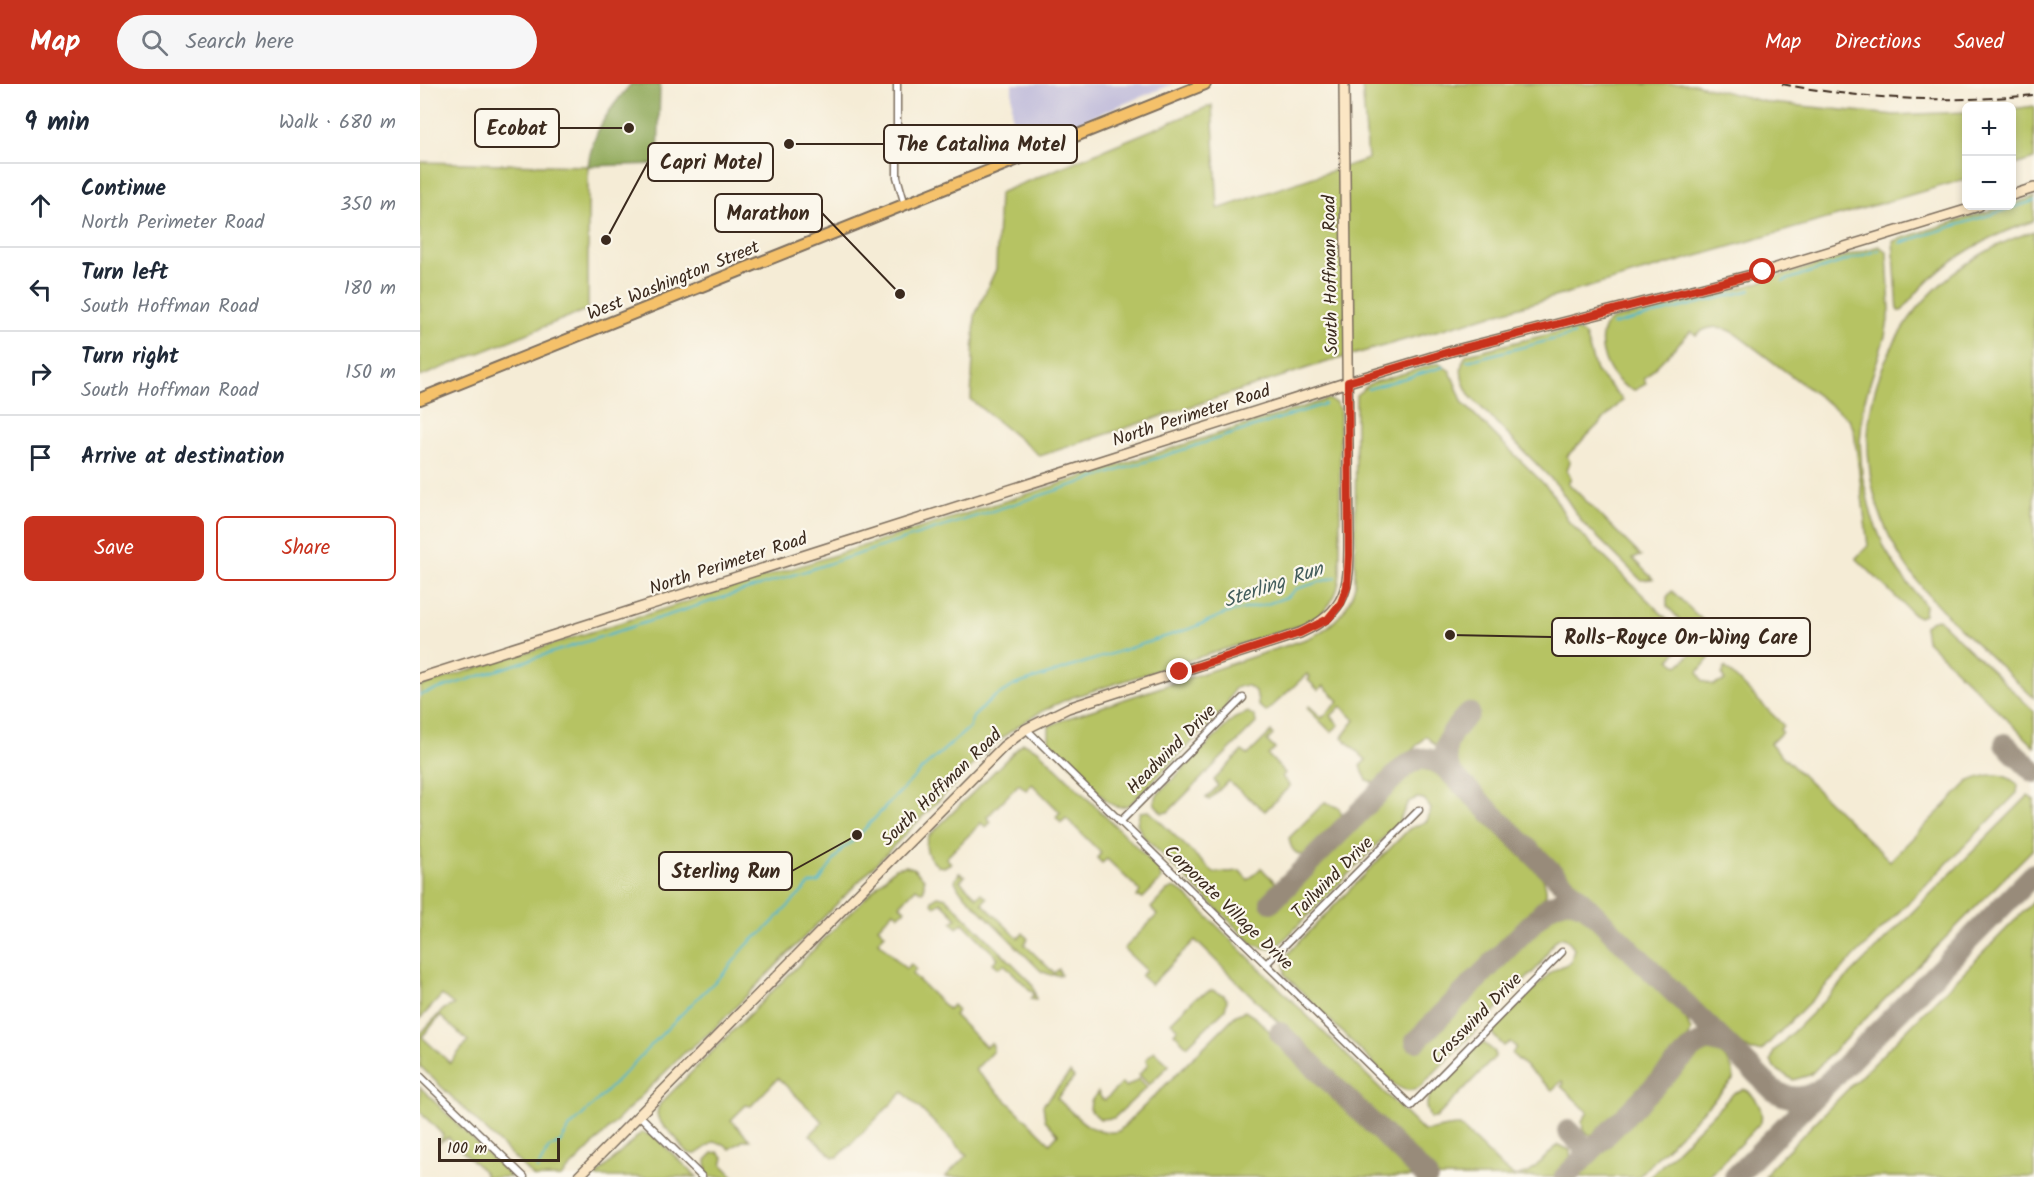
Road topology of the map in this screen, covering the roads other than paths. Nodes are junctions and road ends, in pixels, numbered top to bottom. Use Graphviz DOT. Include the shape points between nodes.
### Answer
graph roads {
  1 [pos="897,84"];
  2 [pos="1205,84"];
  3 [pos="1344,84"];
  4 [pos="2034,188"];
  5 [pos="2016,194"];
  6 [pos="905,205"];
  7 [pos="1966,210"];
  8 [pos="1348,382"];
  9 [pos="420,399"];
  10 [pos="420,678"];
  11 [pos="1244,698"];
  12 [pos="1026,729"];
  13 [pos="1419,810"];
  14 [pos="1120,822"];
  15 [pos="1563,952"];
  16 [pos="1266,964"];
  17 [pos="420,1076"];
  18 [pos="1411,1106"];
  19 [pos="639,1115"];
  20 [pos="524,1177"];
  21 [pos="578,1177"];
  22 [pos="702,1177"];
  1 -- 6 [label="street" via="897,177"];
  2 -- 6 [label="main road, West Washington Street"];
  3 -- 8 [label="street, South Hoffman Road"];
  4 -- 5 [label="street"];
  6 -- 9 [label="main road, West Washington Street"];
  7 -- 8 [label="street, North Perimeter Road" via="1763,272 1452,351"];
  8 -- 10 [label="street, North Perimeter Road"];
  8 -- 12 [label="street, South Hoffman Road" via="1348,581 1341,603 1328,619 1300,633 1068,708"];
  11 -- 14 [label="street, Headwind Drive"];
  12 -- 14 [label="street, Corporate Village Drive"];
  12 -- 19 [label="street, South Hoffman Road" via="996,754"];
  13 -- 16 [label="street, Tailwind Drive"];
  14 -- 16 [label="street, Corporate Village Drive"];
  15 -- 18 [label="street, Crosswind Drive"];
  16 -- 18 [label="street, Corporate Village Drive"];
  17 -- 20 [label="street"];
  19 -- 21 [label="street, South Hoffman Road"];
  19 -- 22 [label="street"];
}
